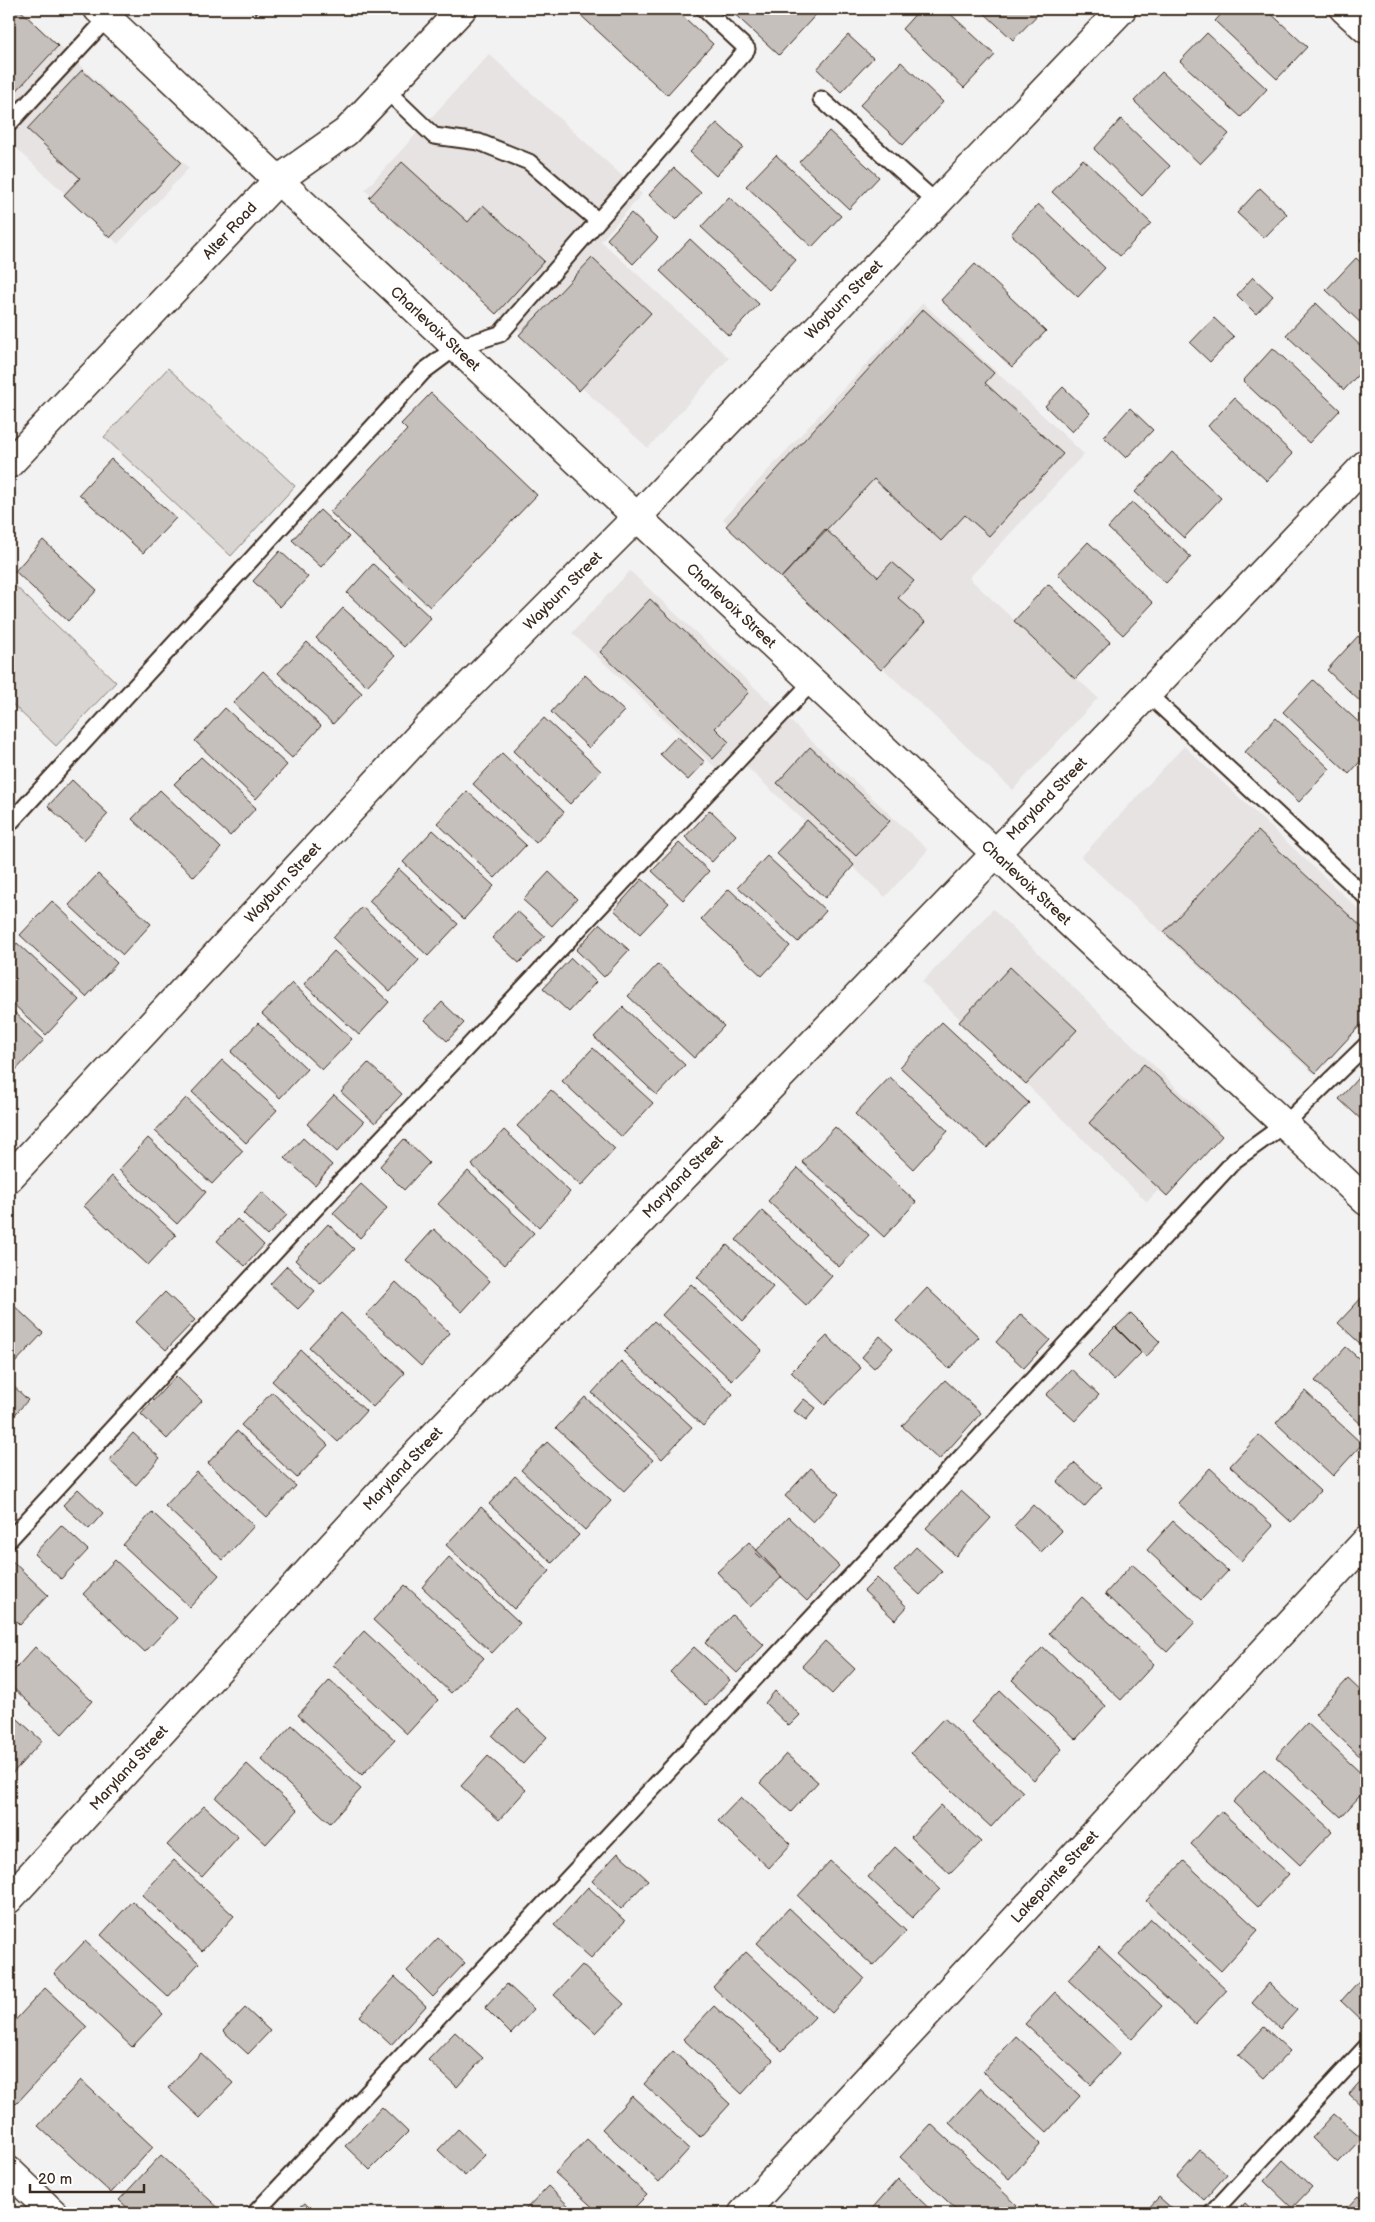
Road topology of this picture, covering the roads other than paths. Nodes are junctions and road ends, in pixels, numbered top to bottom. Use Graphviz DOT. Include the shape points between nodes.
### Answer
graph roads {
  1 [pos="462,9"];
  2 [pos="704,9"];
  3 [pos="1122,9"];
  4 [pos="1344,9"];
  5 [pos="107,12"];
  6 [pos="1366,29"];
  7 [pos="386,90"];
  8 [pos="821,99"];
  9 [pos="9,124"];
  10 [pos="278,180"];
  11 [pos="937,203"];
  12 [pos="598,221"];
  13 [pos="455,348"];
  14 [pos="9,464"];
  15 [pos="1366,464"];
  16 [pos="637,517"];
  17 [pos="812,682"];
  18 [pos="1148,694"];
  19 [pos="9,824"];
  20 [pos="996,854"];
  21 [pos="1366,897"];
  22 [pos="1366,1045"];
  23 [pos="1285,1124"];
  24 [pos="9,1178"];
  25 [pos="1366,1201"];
  26 [pos="9,1540"];
  27 [pos="1366,1541"];
  28 [pos="9,1899"];
  29 [pos="1366,2047"];
  30 [pos="9,2171"];
  31 [pos="53,2213"];
  32 [pos="255,2213"];
  33 [pos="743,2213"];
  34 [pos="1212,2213"];
  1 -- 7 [label="street, Alter Road"];
  2 -- 12 [label="lane" via="747,49"];
  3 -- 11 [label="street, Wayburn Street"];
  4 -- 6 [label="street"];
  5 -- 9 [label="lane"];
  5 -- 10 [label="street, Charlevoix Street"];
  7 -- 10 [label="street, Alter Road" via="346,132"];
  7 -- 12 [label="lane" via="434,136 479,142 529,162"];
  8 -- 11 [label="lane"];
  10 -- 13 [label="street, Charlevoix Street"];
  10 -- 14 [label="street, Alter Road"];
  11 -- 16 [label="street, Wayburn Street"];
  12 -- 13 [label="lane" via="500,334"];
  13 -- 16 [label="street, Charlevoix Street"];
  13 -- 19 [label="lane" via="424,371"];
  15 -- 18 [label="street, Maryland Street"];
  16 -- 17 [label="street, Charlevoix Street"];
  16 -- 24 [label="street, Wayburn Street" via="424,731"];
  17 -- 20 [label="street, Charlevoix Street"];
  17 -- 26 [label="lane" via="314,1210"];
  18 -- 20 [label="street, Maryland Street"];
  18 -- 21 [label="lane"];
  20 -- 23 [label="street, Charlevoix Street"];
  20 -- 28 [label="street, Maryland Street" via="403,1468"];
  22 -- 23 [label="lane"];
  23 -- 25 [label="street, Charlevoix Street"];
  23 -- 32 [label="lane" via="1235,1160"];
  27 -- 33 [label="street, Lakepointe Street"];
  29 -- 34 [label="lane"];
  30 -- 31 [label="street"];
}
